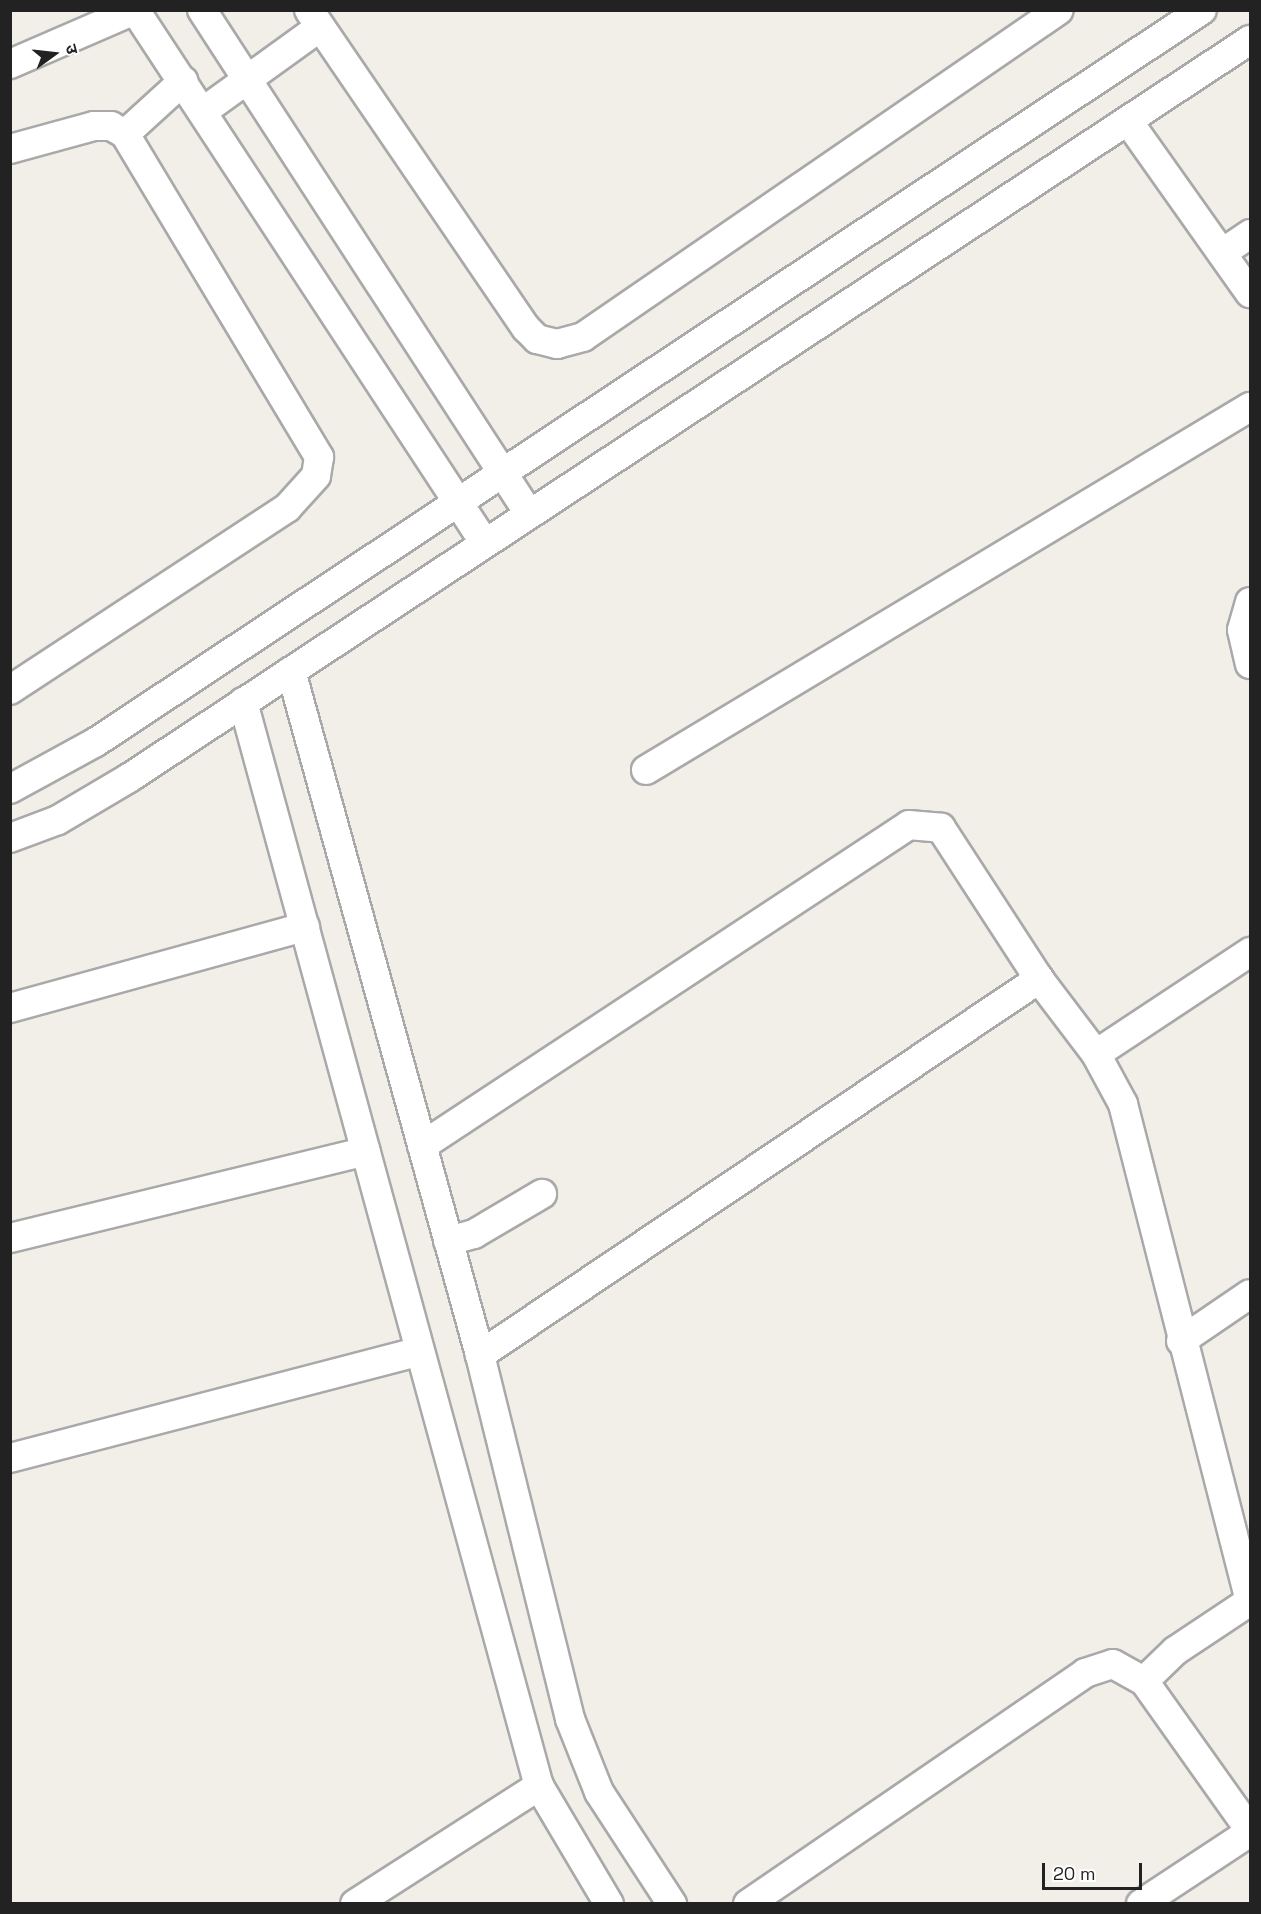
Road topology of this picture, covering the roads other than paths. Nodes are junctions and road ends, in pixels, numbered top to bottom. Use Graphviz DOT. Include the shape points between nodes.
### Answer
graph roads {
  1 [pos="135,10"];
  2 [pos="202,10"];
  3 [pos="1059,10"];
  4 [pos="1202,10"];
  5 [pos="314,19"];
  6 [pos="1251,40"];
  7 [pos="10,64"];
  8 [pos="247,77"];
  9 [pos="183,81"];
  10 [pos="205,110"];
  11 [pos="1128,121"];
  12 [pos="125,134"];
  13 [pos="10,149"];
  14 [pos="1251,234"];
  15 [pos="1222,253"];
  16 [pos="1251,292"];
  17 [pos="1251,407"];
  18 [pos="503,475"];
  19 [pos="459,504"];
  20 [pos="528,512"];
  21 [pos="484,542"];
  22 [pos="1251,602"];
  23 [pos="1251,664"];
  24 [pos="291,670"];
  25 [pos="10,690"];
  26 [pos="243,702"];
  27 [pos="646,770"];
  28 [pos="10,789"];
  29 [pos="10,838"];
  30 [pos="304,927"];
  31 [pos="1251,952"];
  32 [pos="1039,979"];
  33 [pos="10,1008"];
  34 [pos="1096,1054"];
  35 [pos="422,1146"];
  36 [pos="366,1151"];
  37 [pos="542,1194"];
  38 [pos="10,1238"];
  39 [pos="448,1241"];
  40 [pos="1251,1294"];
  41 [pos="1181,1341"];
  42 [pos="418,1352"];
  43 [pos="480,1355"];
  44 [pos="10,1458"];
  45 [pos="1250,1601"];
  46 [pos="1144,1681"];
  47 [pos="539,1786"];
  48 [pos="1251,1831"];
  49 [pos="355,1904"];
  50 [pos="609,1904"];
  51 [pos="672,1904"];
  52 [pos="748,1904"];
  53 [pos="1142,1904"];
  1 -- 7 [label="street"];
  1 -- 9 [label="street"];
  2 -- 8 [label="street"];
  3 -- 5 [label="street" via="583,337 557,344 537,339 526,328"];
  4 -- 18 [label="street"];
  5 -- 8 [label="street"];
  6 -- 11 [label="street"];
  8 -- 10 [label="street"];
  8 -- 18 [label="street"];
  9 -- 10 [label="street"];
  9 -- 12 [label="street"];
  10 -- 19 [label="street"];
  11 -- 15 [label="street"];
  11 -- 20 [label="street"];
  12 -- 13 [label="street" via="94,126"];
  12 -- 25 [label="street" via="309,434 319,457 316,476 287,508"];
  14 -- 15 [label="street"];
  15 -- 16 [label="street"];
  17 -- 27 [label="street"];
  18 -- 19 [label="street"];
  18 -- 20 [label="street"];
  19 -- 21 [label="street"];
  19 -- 28 [label="street" via="96,742"];
  20 -- 21 [label="street"];
  21 -- 24 [label="street"];
  22 -- 23 [label="street" via="1242,630"];
  24 -- 26 [label="street"];
  24 -- 35 [label="street"];
  26 -- 29 [label="street" via="58,820"];
  26 -- 30 [label="street"];
  30 -- 33 [label="street"];
  30 -- 36 [label="street"];
  31 -- 34 [label="street"];
  32 -- 34 [label="street"];
  32 -- 35 [label="street" via="941,828 909,825"];
  32 -- 43 [label="street"];
  34 -- 41 [label="street" via="1123,1104"];
  35 -- 39 [label="street"];
  36 -- 38 [label="street"];
  36 -- 42 [label="street"];
  37 -- 39 [label="street" via="474,1234"];
  39 -- 43 [label="street"];
  40 -- 41 [label="street"];
  41 -- 45 [label="street"];
  42 -- 44 [label="street"];
  42 -- 47 [label="street"];
  43 -- 51 [label="street" via="570,1719 599,1792"];
  45 -- 46 [label="street" via="1175,1651"];
  46 -- 48 [label="street"];
  46 -- 52 [label="street" via="1113,1664 1085,1673"];
  47 -- 49 [label="street"];
  47 -- 50 [label="street"];
  48 -- 53 [label="street"];
}
